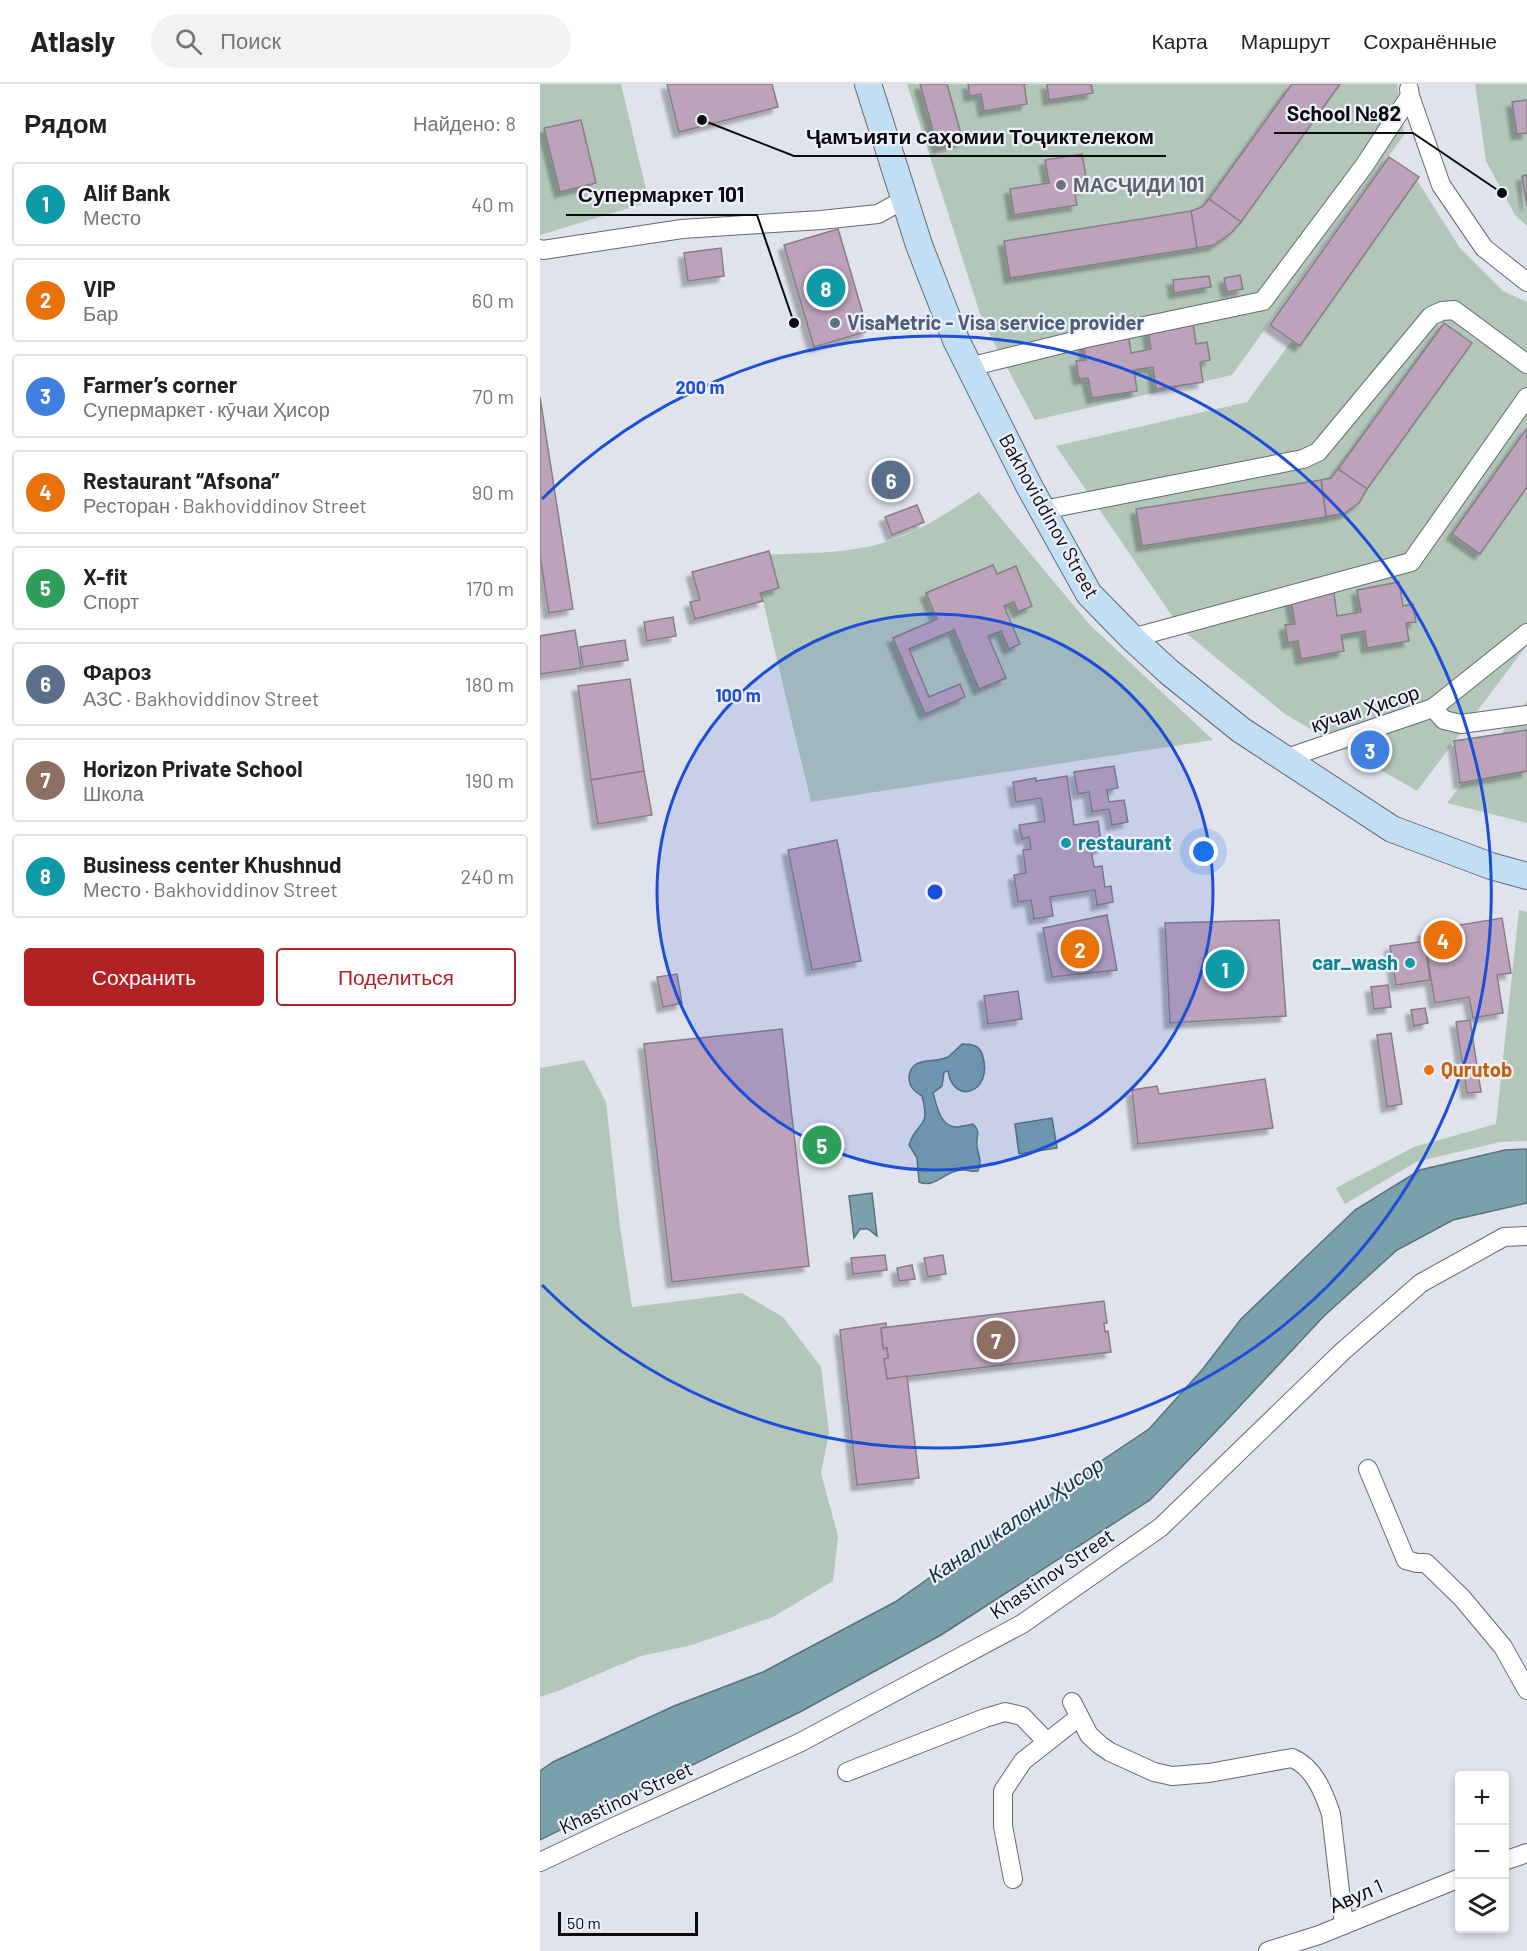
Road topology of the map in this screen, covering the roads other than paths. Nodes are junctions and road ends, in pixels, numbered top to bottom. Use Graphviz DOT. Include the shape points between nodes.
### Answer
graph roads {
  1 [pos="859,84"];
  2 [pos="868,84"];
  3 [pos="875,84"];
  4 [pos="1409,90"];
  5 [pos="878,112"];
  6 [pos="905,199"];
  7 [pos="540,249"];
  8 [pos="1527,282"];
  9 [pos="1527,364"];
  10 [pos="969,367"];
  11 [pos="1527,397"];
  12 [pos="1043,510"];
  13 [pos="1527,633"];
  14 [pos="1132,639"];
  15 [pos="1433,708"];
  16 [pos="1527,715"];
  17 [pos="1284,759"];
  18 [pos="1527,876"];
  19 [pos="1527,1236"];
  20 [pos="1368,1469"];
  21 [pos="1527,1690"];
  22 [pos="1047,1742"];
  23 [pos="847,1772"];
  24 [pos="1527,1853"];
  25 [pos="1509,1859"];
  26 [pos="540,1863"];
  27 [pos="1013,1879"];
  28 [pos="1458,1879"];
  29 [pos="1344,1925"];
  30 [pos="1268,1951"];
  1 -- 5 [label="street"];
  2 -- 5 [label="street, Bakhoviddinov Street"];
  3 -- 5 [label="street"];
  4 -- 8 [label="street" via="1442,185 1484,248"];
  4 -- 10 [label="street" via="1364,166 1263,301"];
  5 -- 6 [label="street, Bakhoviddinov Street"];
  6 -- 7 [label="street" via="878,214 682,229"];
  6 -- 10 [label="street, Bakhoviddinov Street" via="919,245"];
  9 -- 12 [label="street" via="1454,310 1442,312 1431,316 1318,452 1304,459"];
  10 -- 12 [label="street, Bakhoviddinov Street"];
  11 -- 14 [label="street" via="1411,562"];
  12 -- 14 [label="street, Bakhoviddinov Street" via="1089,594"];
  13 -- 15 [label="street"];
  14 -- 17 [label="street, Bakhoviddinov Street" via="1241,730"];
  15 -- 16 [label="street, кӯчаи Ҳисор" via="1444,720 1461,724"];
  15 -- 17 [label="street, кӯчаи Ҳисор"];
  17 -- 18 [label="street, Bakhoviddinov Street" via="1392,829"];
  19 -- 26 [label="street, Khastinov Street" via="1504,1236 1421,1283 1343,1351 1161,1527 1022,1624 799,1743"];
  20 -- 21 [label="street" via="1406,1560 1426,1563 1462,1598 1503,1647"];
  22 -- 23 [label="street" via="1022,1716 1005,1712"];
  22 -- 27 [label="street" via="1023,1761 1003,1791 1003,1826"];
  22 -- 29 [label="street" via="1075,1710 1089,1735 1100,1745 1154,1772 1209,1773 1292,1758 1302,1763 1311,1772 1331,1814"];
  24 -- 25 [label="street"];
  28 -- 29 [label="street, Авул 1"];
  29 -- 30 [label="street, Авул 1"];
}
